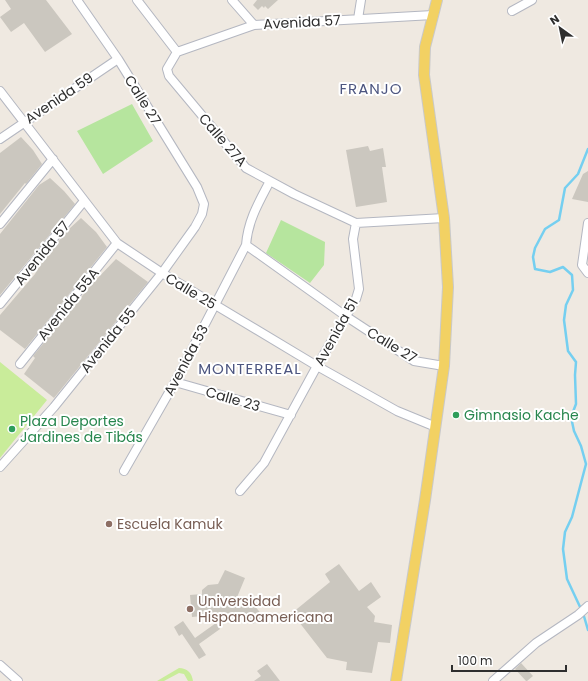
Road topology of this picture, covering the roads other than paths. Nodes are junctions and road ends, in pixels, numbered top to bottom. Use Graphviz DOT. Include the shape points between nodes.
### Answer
graph roads {
  1 [pos="77,0"];
  2 [pos="137,0"];
  3 [pos="232,0"];
  4 [pos="361,0"];
  5 [pos="437,0"];
  6 [pos="532,0"];
  7 [pos="512,11"];
  8 [pos="433,15"];
  9 [pos="358,19"];
  10 [pos="254,25"];
  11 [pos="177,52"];
  12 [pos="118,59"];
  13 [pos="0,91"];
  14 [pos="24,122"];
  15 [pos="0,139"];
  16 [pos="53,159"];
  17 [pos="270,181"];
  18 [pos="84,201"];
  19 [pos="204,204"];
  20 [pos="444,218"];
  21 [pos="356,223"];
  22 [pos="588,223"];
  23 [pos="0,224"];
  24 [pos="117,243"];
  25 [pos="246,245"];
  26 [pos="586,271"];
  27 [pos="162,273"];
  28 [pos="0,304"];
  29 [pos="214,304"];
  30 [pos="347,317"];
  31 [pos="20,364"];
  32 [pos="317,366"];
  33 [pos="444,366"];
  34 [pos="175,382"];
  35 [pos="291,415"];
  36 [pos="436,427"];
  37 [pos="0,467"];
  38 [pos="124,471"];
  39 [pos="240,491"];
  40 [pos="587,607"];
  41 [pos="0,666"];
  42 [pos="18,681"];
  43 [pos="396,681"];
  44 [pos="493,681"];
  1 -- 12 [label="street, Calle 27"];
  2 -- 11 [label="street"];
  3 -- 10 [label="street"];
  4 -- 9 [label="street"];
  5 -- 8 [label="main road"];
  6 -- 7 [label="street"];
  8 -- 9 [label="street, Avenida 57"];
  8 -- 20 [label="main road" via="425,47 424,75"];
  9 -- 10 [label="street, Avenida 57"];
  10 -- 11 [label="street, Avenida 57"];
  11 -- 17 [label="street, Calle 27A" via="167,69 169,76 246,168"];
  12 -- 14 [label="street, Avenida 59"];
  12 -- 19 [label="street, Calle 27" via="197,187"];
  13 -- 14 [label="street, Calle 25"];
  14 -- 15 [label="street, Avenida 59"];
  14 -- 16 [label="street, Calle 25"];
  16 -- 18 [label="street, Calle 25"];
  16 -- 23 [label="street"];
  17 -- 21 [label="street, Calle 27A"];
  17 -- 25 [label="street, Avenida 53" via="252,216"];
  18 -- 24 [label="street, Calle 25"];
  18 -- 28 [label="street, Avenida 57"];
  19 -- 27 [label="street, Avenida 55" via="195,227"];
  20 -- 21 [label="street, Calle 27A"];
  20 -- 33 [label="main road" via="448,287"];
  21 -- 30 [label="street, Avenida 51" via="353,239 359,289"];
  22 -- 26 [label="street" via="582,265"];
  24 -- 27 [label="street, Calle 25"];
  24 -- 31 [label="street, Avenida 55A"];
  25 -- 29 [label="street, Avenida 53"];
  25 -- 30 [label="street, Calle 27"];
  27 -- 29 [label="street, Calle 25"];
  27 -- 37 [label="street, Avenida 55" via="54,407"];
  29 -- 32 [label="street, Calle 25"];
  29 -- 34 [label="street, Avenida 53"];
  30 -- 32 [label="street, Avenida 51"];
  30 -- 33 [label="street, Calle 27" via="414,361"];
  32 -- 35 [label="street, Avenida 51"];
  32 -- 36 [label="street, Calle 25" via="398,411"];
  33 -- 36 [label="main road"];
  34 -- 35 [label="street, Calle 23"];
  34 -- 38 [label="street, Avenida 53"];
  35 -- 39 [label="street, Avenida 51" via="264,463"];
  36 -- 43 [label="main road"];
  40 -- 44 [label="street" via="536,643"];
  41 -- 42 [label="street"];
}
